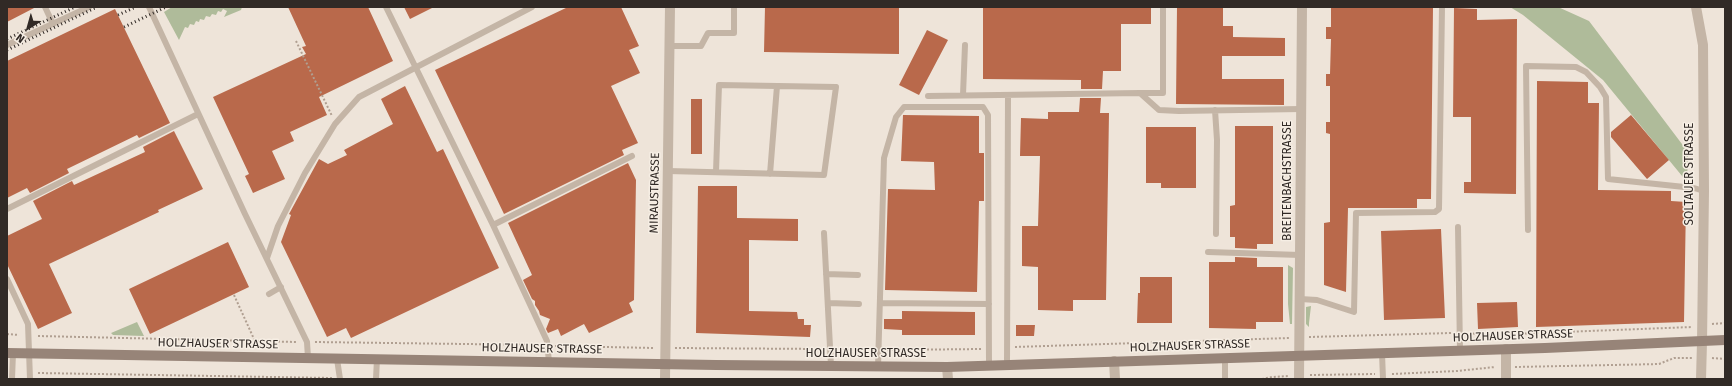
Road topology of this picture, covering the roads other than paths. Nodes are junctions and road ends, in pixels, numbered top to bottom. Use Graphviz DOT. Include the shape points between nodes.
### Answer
graph roads {
  1 [pos="45,7"];
  2 [pos="89,7"];
  3 [pos="149,7"];
  4 [pos="386,7"];
  5 [pos="532,7"];
  6 [pos="670,7"];
  7 [pos="734,7"];
  8 [pos="1163,7"];
  9 [pos="1302,7"];
  10 [pos="1442,7"];
  11 [pos="1696,7"];
  12 [pos="53,24"];
  13 [pos="7,45"];
  14 [pos="965,45"];
  15 [pos="670,46"];
  16 [pos="415,67"];
  17 [pos="777,86"];
  18 [pos="1140,93"];
  19 [pos="1008,94"];
  20 [pos="963,95"];
  21 [pos="928,96"];
  22 [pos="1301,109"];
  23 [pos="1215,110"];
  24 [pos="198,114"];
  25 [pos="632,156"];
  26 [pos="668,172"];
  27 [pos="716,172"];
  28 [pos="770,174"];
  29 [pos="1704,191"];
  30 [pos="7,209"];
  31 [pos="493,225"];
  32 [pos="1458,227"];
  33 [pos="1528,230"];
  34 [pos="824,233"];
  35 [pos="1216,234"];
  36 [pos="1208,252"];
  37 [pos="1300,255"];
  38 [pos="267,258"];
  39 [pos="826,274"];
  40 [pos="858,275"];
  41 [pos="7,279"];
  42 [pos="281,287"];
  43 [pos="269,294"];
  44 [pos="1300,299"];
  45 [pos="828,303"];
  46 [pos="880,303"];
  47 [pos="859,304"];
  48 [pos="989,304"];
  49 [pos="1725,340"];
  50 [pos="1702,342"];
  51 [pos="1506,349"];
  52 [pos="1460,350"];
  53 [pos="9,351"];
  54 [pos="28,353"];
  55 [pos="1382,353"];
  56 [pos="1299,355"];
  57 [pos="308,358"];
  58 [pos="1225,358"];
  59 [pos="337,359"];
  60 [pos="377,359"];
  61 [pos="1114,361"];
  62 [pos="549,362"];
  63 [pos="665,364"];
  64 [pos="1007,365"];
  65 [pos="831,366"];
  66 [pos="989,366"];
  67 [pos="878,367"];
  68 [pos="947,367"];
  69 [pos="30,376"];
  70 [pos="1382,376"];
  71 [pos="12,379"];
  72 [pos="340,379"];
  73 [pos="376,379"];
  74 [pos="665,379"];
  75 [pos="948,379"];
  76 [pos="1115,379"];
  77 [pos="1225,379"];
  78 [pos="1300,379"];
  79 [pos="1506,379"];
  80 [pos="1701,379"];
  1 -- 12 [label="lane"];
  2 -- 12 [label="lane"];
  3 -- 24 [label="lane"];
  4 -- 16 [label="lane"];
  5 -- 16 [label="lane"];
  6 -- 15 [label="street, MIRAUSTRASSE"];
  7 -- 15 [label="lane" via="734,33 708,34 701,46"];
  8 -- 18 [label="lane" via="1164,93"];
  9 -- 22 [label="street, BREITENBACHSTRASSE"];
  10 -- 44 [label="lane" via="1439,209 1435,212 1356,213 1354,312 1317,300"];
  11 -- 29 [label="street, SOLTAUER STRASSE" via="1703,45"];
  12 -- 13 [label="lane"];
  14 -- 20 [label="lane"];
  15 -- 26 [label="street, MIRAUSTRASSE"];
  16 -- 31 [label="lane"];
  16 -- 38 [label="lane" via="359,97 335,124 290,200"];
  17 -- 27 [label="lane" via="719,85"];
  17 -- 28 [label="lane"];
  17 -- 28 [label="lane" via="836,87 824,175"];
  18 -- 19 [label="lane"];
  18 -- 23 [label="lane" via="1159,110"];
  19 -- 20 [label="lane"];
  19 -- 64 [label="lane"];
  20 -- 21 [label="lane"];
  22 -- 23 [label="lane"];
  22 -- 37 [label="street, BREITENBACHSTRASSE"];
  23 -- 35 [label="lane"];
  24 -- 30 [label="lane"];
  24 -- 38 [label="lane"];
  25 -- 31 [label="lane"];
  26 -- 27 [label="lane"];
  26 -- 63 [label="street, MIRAUSTRASSE"];
  27 -- 28 [label="lane"];
  29 -- 33 [label="lane" via="1608,179 1606,97 1600,87 1586,72 1576,67 1526,66"];
  29 -- 50 [label="street, SOLTAUER STRASSE"];
  31 -- 62 [label="lane" via="548,346"];
  32 -- 52 [label="lane"];
  34 -- 39 [label="lane"];
  36 -- 37 [label="lane"];
  37 -- 44 [label="street, BREITENBACHSTRASSE"];
  38 -- 42 [label="lane"];
  39 -- 40 [label="lane"];
  39 -- 45 [label="lane"];
  41 -- 54 [label="lane" via="28,324"];
  42 -- 43 [label="lane"];
  42 -- 57 [label="lane" via="307,342"];
  44 -- 56 [label="street, BREITENBACHSTRASSE"];
  45 -- 47 [label="lane"];
  45 -- 65 [label="lane"];
  46 -- 48 [label="lane"];
  46 -- 48 [label="lane" via="884,158 896,117 904,107 983,107 988,115"];
  46 -- 67 [label="lane"];
  48 -- 66 [label="lane"];
  49 -- 50 [label="main road, HOLZHAUSER STRASSE"];
  50 -- 51 [label="main road, HOLZHAUSER STRASSE"];
  50 -- 80 [label="street, SOLTAUER STRASSE"];
  51 -- 52 [label="main road, HOLZHAUSER STRASSE"];
  51 -- 79 [label="street"];
  52 -- 55 [label="main road, HOLZHAUSER STRASSE"];
  53 -- 54 [label="main road, HOLZHAUSER STRASSE"];
  53 -- 71 [label="lane"];
  54 -- 57 [label="main road, HOLZHAUSER STRASSE"];
  54 -- 69 [label="lane"];
  55 -- 56 [label="main road, HOLZHAUSER STRASSE"];
  55 -- 70 [label="lane"];
  56 -- 58 [label="main road, HOLZHAUSER STRASSE"];
  56 -- 78 [label="street, BREITENBACHSTRASSE"];
  57 -- 59 [label="main road, HOLZHAUSER STRASSE"];
  58 -- 61 [label="main road, HOLZHAUSER STRASSE"];
  58 -- 77 [label="lane"];
  59 -- 60 [label="main road, HOLZHAUSER STRASSE"];
  59 -- 72 [label="lane"];
  60 -- 62 [label="main road, HOLZHAUSER STRASSE"];
  60 -- 73 [label="lane"];
  61 -- 64 [label="main road, HOLZHAUSER STRASSE"];
  61 -- 76 [label="street"];
  62 -- 63 [label="main road, HOLZHAUSER STRASSE"];
  63 -- 65 [label="main road, HOLZHAUSER STRASSE"];
  63 -- 74 [label="street, MIRAUSTRASSE"];
  64 -- 66 [label="main road, HOLZHAUSER STRASSE"];
  65 -- 67 [label="main road, HOLZHAUSER STRASSE"];
  66 -- 68 [label="main road, HOLZHAUSER STRASSE"];
  67 -- 68 [label="main road, HOLZHAUSER STRASSE"];
  68 -- 75 [label="street"];
}
